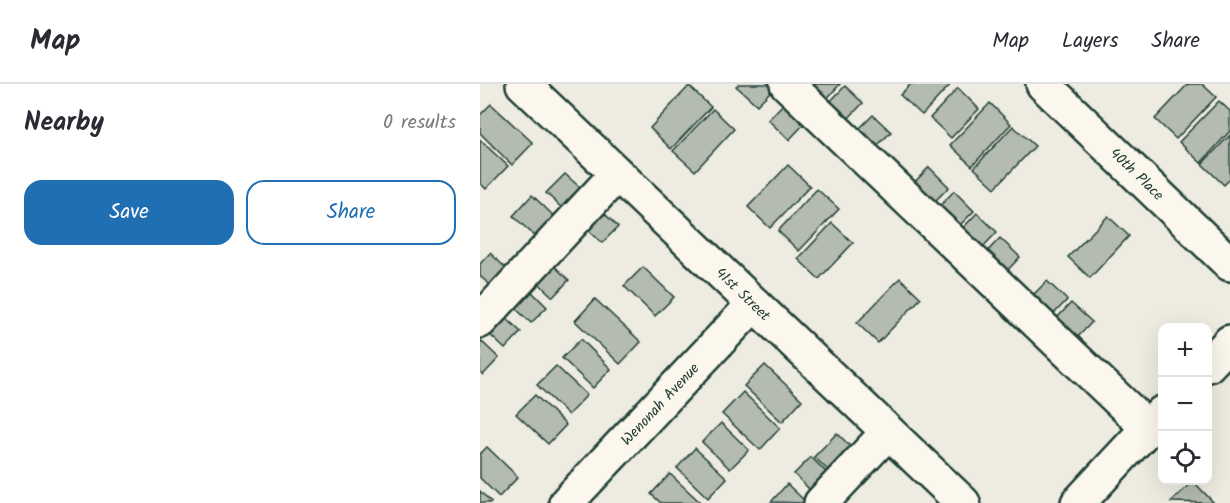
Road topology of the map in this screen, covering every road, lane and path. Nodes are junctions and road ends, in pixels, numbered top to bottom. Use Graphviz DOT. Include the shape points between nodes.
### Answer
graph roads {
  1 [pos="523,84"];
  2 [pos="787,84"];
  3 [pos="1043,84"];
  4 [pos="617,174"];
  5 [pos="1230,264"];
  6 [pos="754,304"];
  7 [pos="480,321"];
  8 [pos="1230,342"];
  9 [pos="1212,361"];
  10 [pos="1155,421"];
  11 [pos="888,432"];
  12 [pos="566,503"];
  13 [pos="821,503"];
  14 [pos="963,503"];
  15 [pos="1078,503"];
  1 -- 4 [label="street, 41st Street"];
  2 -- 10 [label="street"];
  3 -- 5 [label="street, 40th Place"];
  4 -- 6 [label="street, 41st Street"];
  4 -- 7 [label="street"];
  6 -- 11 [label="street, 41st Street"];
  6 -- 12 [label="street, Wenonah Avenue"];
  8 -- 9 [label="street"];
  10 -- 15 [label="street"];
  11 -- 13 [label="street"];
  11 -- 14 [label="street, 41st Street"];
}
